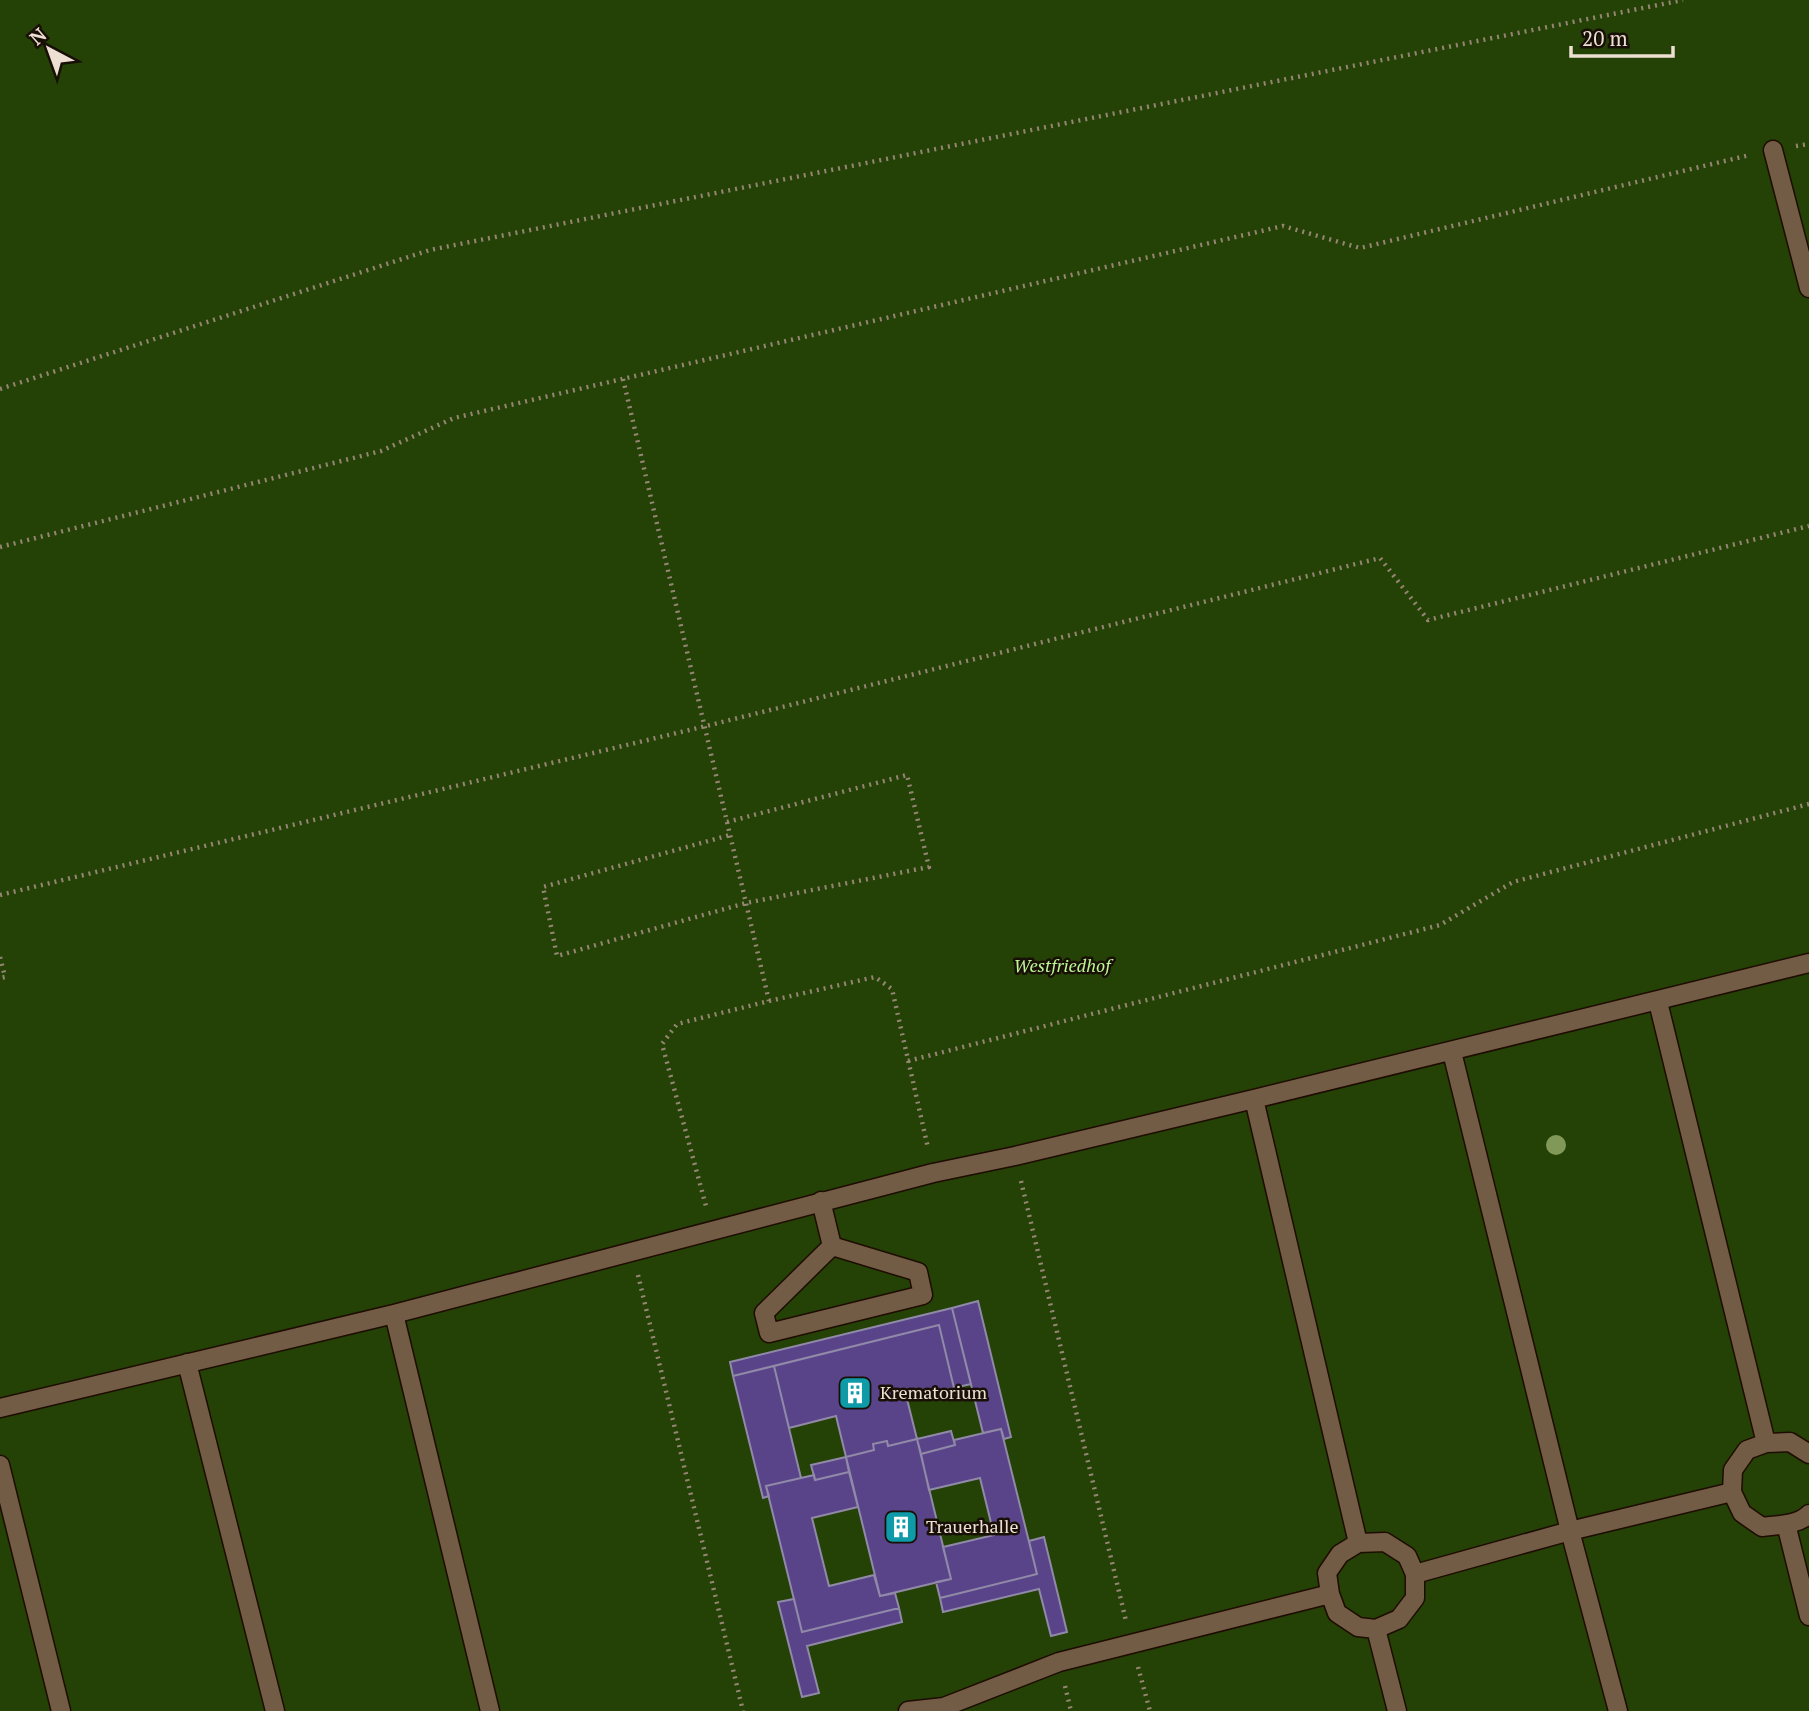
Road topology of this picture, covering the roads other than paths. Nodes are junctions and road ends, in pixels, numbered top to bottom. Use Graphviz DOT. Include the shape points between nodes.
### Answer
graph roads {
  1 [pos="1773,150"];
  2 [pos="1809,288"];
  3 [pos="1809,963"];
  4 [pos="1658,1002"];
  5 [pos="1452,1052"];
  6 [pos="1254,1099"];
  7 [pos="821,1201"];
  8 [pos="832,1246"];
  9 [pos="394,1314"];
  10 [pos="187,1363"];
  11 [pos="0,1408"];
  12 [pos="1766,1443"];
  13 [pos="1809,1454"];
  14 [pos="0,1465"];
  15 [pos="1732,1492"];
  16 [pos="1809,1514"];
  17 [pos="1786,1524"];
  18 [pos="1570,1531"];
  19 [pos="1358,1544"];
  20 [pos="1415,1574"];
  21 [pos="1330,1594"];
  22 [pos="1809,1616"];
  23 [pos="1376,1629"];
  24 [pos="944,1709"];
  25 [pos="61,1711"];
  26 [pos="275,1711"];
  27 [pos="490,1711"];
  28 [pos="908,1711"];
  29 [pos="1397,1711"];
  30 [pos="1618,1711"];
  1 -- 2 [label="lane"];
  3 -- 4 [label="lane"];
  4 -- 5 [label="lane"];
  4 -- 12 [label="lane"];
  5 -- 6 [label="lane"];
  5 -- 18 [label="lane"];
  6 -- 7 [label="lane"];
  6 -- 19 [label="lane"];
  7 -- 8 [label="lane"];
  7 -- 9 [label="lane"];
  8 -- 8 [label="lane" via="764,1313 769,1333 923,1294 918,1272"];
  9 -- 10 [label="lane"];
  9 -- 27 [label="lane"];
  10 -- 11 [label="lane"];
  10 -- 26 [label="lane"];
  12 -- 13 [label="lane" via="1790,1442"];
  12 -- 15 [label="lane" via="1747,1450 1733,1470"];
  14 -- 25 [label="lane"];
  15 -- 17 [label="lane" via="1741,1513 1762,1527"];
  15 -- 18 [label="lane"];
  16 -- 17 [label="lane"];
  17 -- 22 [label="lane"];
  18 -- 20 [label="lane"];
  18 -- 30 [label="lane"];
  19 -- 20 [label="lane" via="1385,1542 1407,1556"];
  19 -- 21 [label="lane" via="1340,1554 1327,1573"];
  20 -- 23 [label="lane" via="1415,1598 1399,1619"];
  21 -- 23 [label="lane" via="1337,1613 1357,1627"];
  21 -- 24 [label="lane" via="1059,1662"];
  23 -- 29 [label="lane"];
  24 -- 28 [label="lane"];
}
